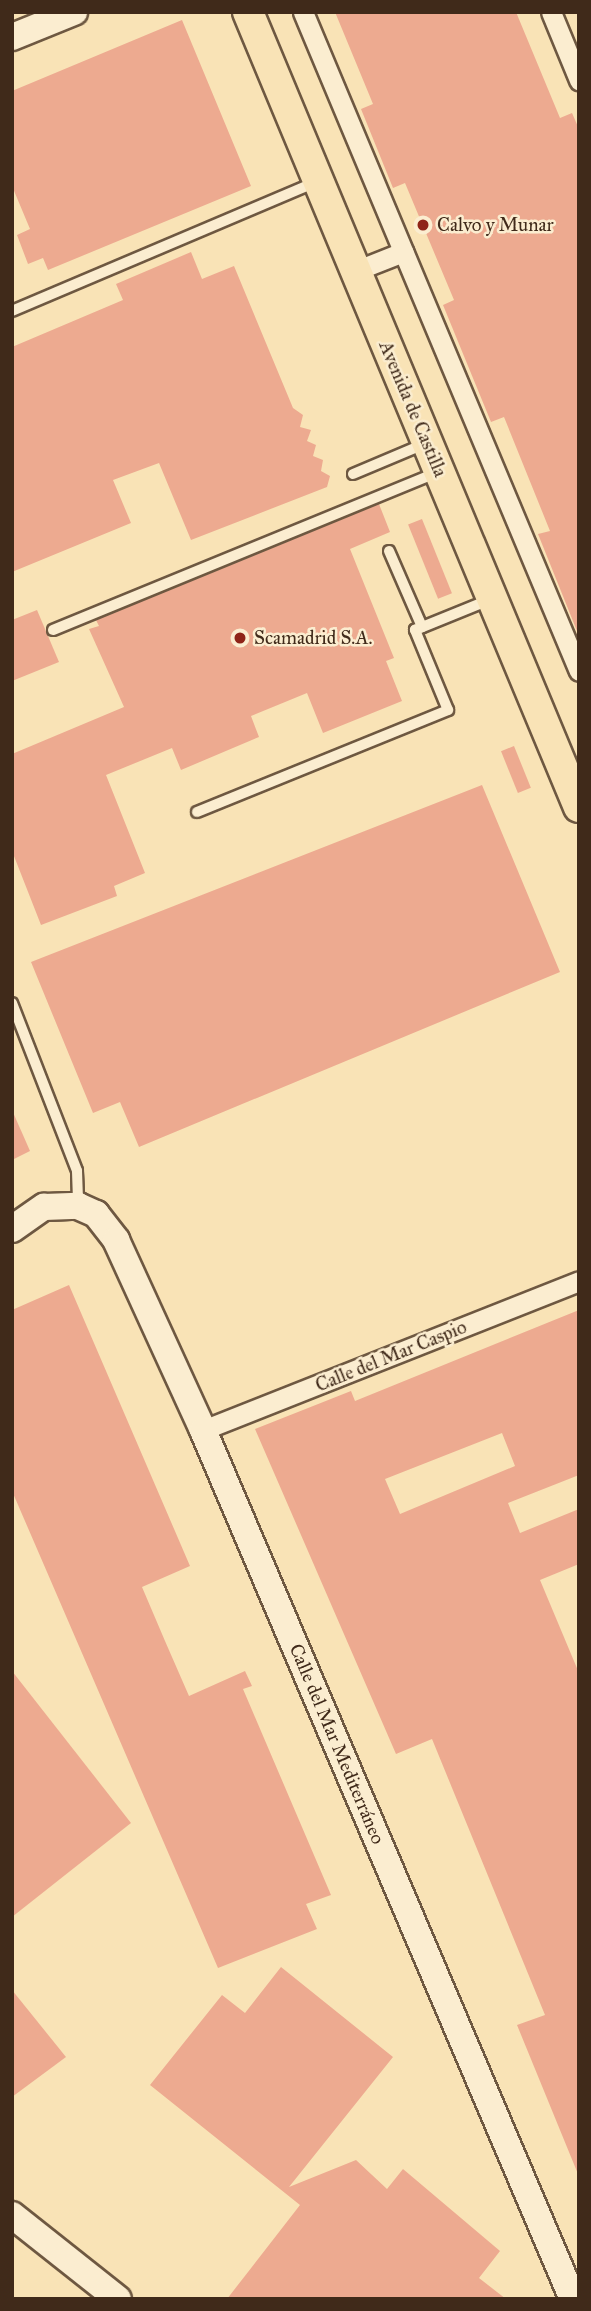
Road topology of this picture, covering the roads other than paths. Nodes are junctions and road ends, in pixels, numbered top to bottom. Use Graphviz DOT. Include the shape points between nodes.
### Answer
graph roads {
  1 [pos="74,12"];
  2 [pos="248,12"];
  3 [pos="303,12"];
  4 [pos="551,12"];
  5 [pos="12,37"];
  6 [pos="579,80"];
  7 [pos="317,182"];
  8 [pos="403,251"];
  9 [pos="355,271"];
  10 [pos="12,310"];
  11 [pos="428,442"];
  12 [pos="440,472"];
  13 [pos="353,474"];
  14 [pos="389,551"];
  15 [pos="492,598"];
  16 [pos="422,627"];
  17 [pos="53,630"];
  18 [pos="579,671"];
  19 [pos="572,774"];
  20 [pos="579,807"];
  21 [pos="197,812"];
  22 [pos="12,1003"];
  23 [pos="78,1206"];
  24 [pos="12,1229"];
  25 [pos="579,1281"];
  26 [pos="202,1430"];
  27 [pos="12,2215"];
  28 [pos="573,2287"];
  29 [pos="118,2299"];
  1 -- 5 [label="street"];
  2 -- 7 [label="main road, Avenida de Castilla"];
  3 -- 8 [label="street"];
  4 -- 6 [label="street"];
  7 -- 9 [label="main road, Avenida de Castilla"];
  7 -- 10 [label="lane"];
  8 -- 9 [label="street"];
  8 -- 18 [label="street"];
  9 -- 11 [label="main road, Avenida de Castilla"];
  11 -- 12 [label="main road, Avenida de Castilla"];
  11 -- 13 [label="lane"];
  12 -- 15 [label="main road, Avenida de Castilla"];
  12 -- 17 [label="lane"];
  14 -- 16 [label="lane"];
  15 -- 16 [label="lane"];
  15 -- 19 [label="main road, Avenida de Castilla"];
  16 -- 21 [label="lane" via="415,630 448,710"];
  19 -- 20 [label="main road, Avenida de Castilla"];
  22 -- 23 [label="lane" via="77,1171"];
  23 -- 24 [label="street" via="44,1207"];
  23 -- 26 [label="street, Calle del Mar Mediterráneo" via="96,1214 116,1240"];
  25 -- 26 [label="street, Calle del Mar Caspio"];
  26 -- 28 [label="street, Calle del Mar Mediterráneo"];
  27 -- 29 [label="street"];
}
